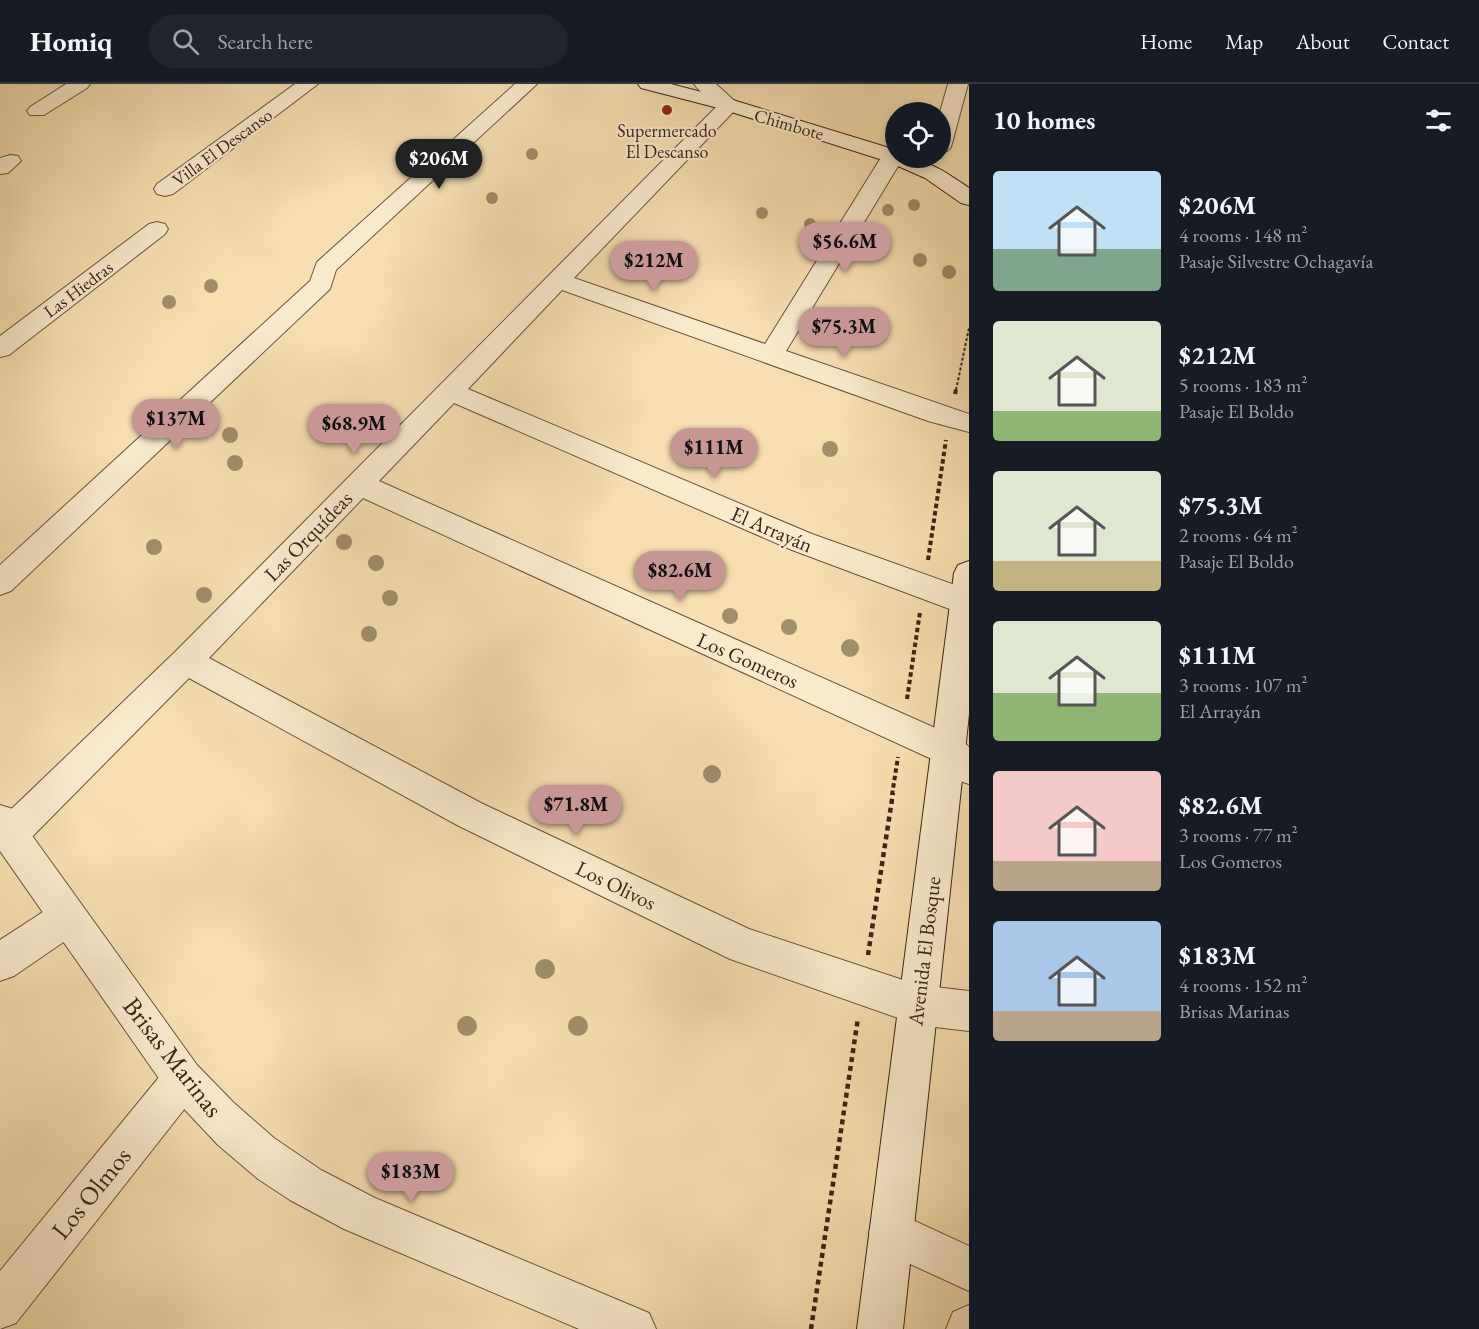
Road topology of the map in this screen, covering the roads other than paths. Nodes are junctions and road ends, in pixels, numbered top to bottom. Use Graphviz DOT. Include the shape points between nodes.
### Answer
graph roads {
  1 [pos="80,84"];
  2 [pos="308,84"];
  3 [pos="527,84"];
  4 [pos="648,84"];
  5 [pos="704,84"];
  6 [pos="958,84"];
  7 [pos="729,105"];
  8 [pos="951,108"];
  9 [pos="37,111"];
  10 [pos="885,154"];
  11 [pos="888,168"];
  12 [pos="927,168"];
  13 [pos="948,175"];
  14 [pos="165,189"];
  15 [pos="969,198"];
  16 [pos="157,229"];
  17 [pos="557,280"];
  18 [pos="0,348"];
  19 [pos="771,355"];
  20 [pos="449,391"];
  21 [pos="961,414"];
  22 [pos="358,484"];
  23 [pos="0,583"];
  24 [pos="967,588"];
  25 [pos="186,661"];
  26 [pos="959,760"];
  27 [pos="5,828"];
  28 [pos="68,917"];
  29 [pos="0,962"];
  30 [pos="918,1005"];
  31 [pos="969,1011"];
  32 [pos="183,1079"];
  33 [pos="891,1232"];
  34 [pos="969,1269"];
  35 [pos="3,1301"];
  36 [pos="633,1329"];
  37 [pos="880,1329"];
  1 -- 9 [label="street"];
  2 -- 14 [label="street, Villa El Descanso"];
  3 -- 23 [label="street"];
  4 -- 7 [label="street, Chimbote"];
  5 -- 7 [label="street"];
  6 -- 8 [label="street"];
  7 -- 10 [label="street, Chimbote"];
  7 -- 17 [label="street, Las Orquídeas"];
  11 -- 19 [label="street"];
  12 -- 13 [label="street, Chimbote"];
  13 -- 15 [label="street"];
  16 -- 18 [label="street, Las Hiedras"];
  17 -- 19 [label="street"];
  17 -- 20 [label="street, Las Orquídeas"];
  19 -- 21 [label="street"];
  20 -- 22 [label="street, Las Orquídeas"];
  20 -- 24 [label="street, El Arrayán" via="802,542 924,586"];
  22 -- 25 [label="street, Las Orquídeas"];
  22 -- 26 [label="street, Los Gomeros" via="902,729"];
  24 -- 26 [label="street, Avenida El Bosque"];
  25 -- 27 [label="street, Las Orquídeas"];
  25 -- 30 [label="street, Los Olivos" via="479,819 743,946"];
  26 -- 30 [label="street, Avenida El Bosque"];
  27 -- 28 [label="street, Brisas Marinas"];
  28 -- 29 [label="street"];
  28 -- 32 [label="street, Brisas Marinas"];
  30 -- 31 [label="street, Los Olivos"];
  30 -- 33 [label="street, Avenida El Bosque"];
  32 -- 35 [label="street, Los Olmos"];
  32 -- 36 [label="street, Brisas Marinas" via="249,1144 287,1174 331,1200"];
  33 -- 34 [label="street"];
  33 -- 37 [label="street, Avenida El Bosque"];
}
